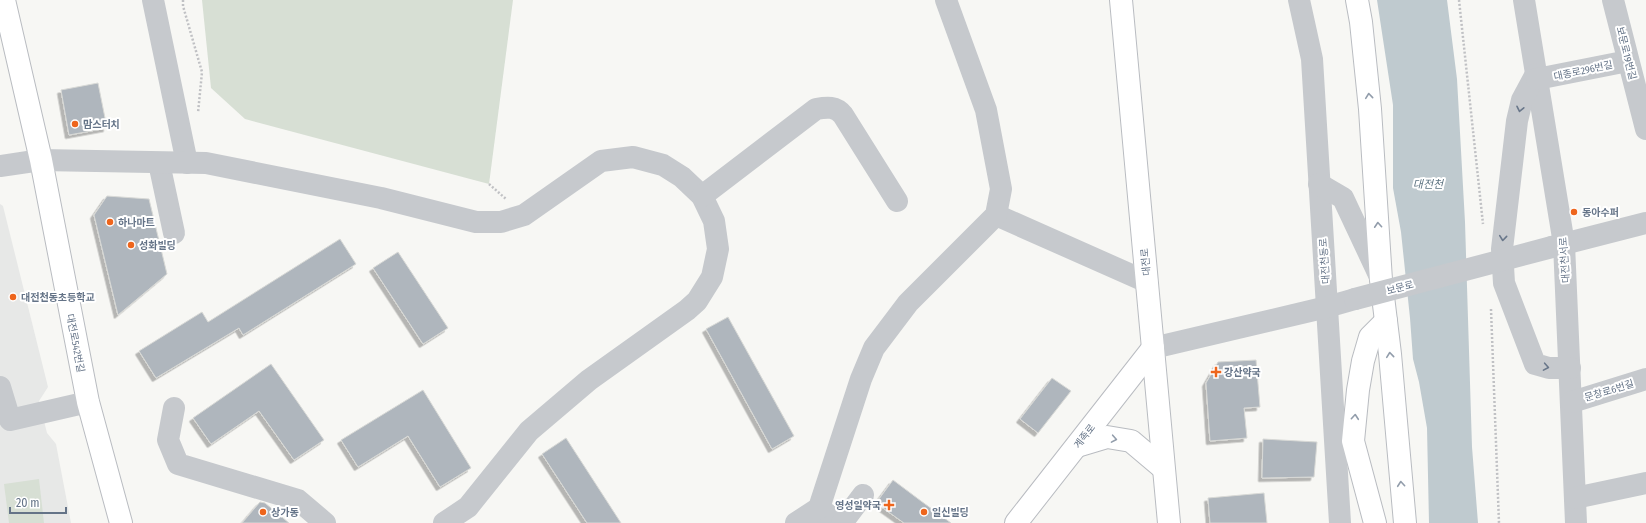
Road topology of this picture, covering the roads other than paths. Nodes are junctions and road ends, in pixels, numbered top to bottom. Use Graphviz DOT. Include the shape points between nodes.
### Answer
graph roads {
  1 [pos="4,0"];
  2 [pos="152,0"];
  3 [pos="946,0"];
  4 [pos="1121,0"];
  5 [pos="1299,0"];
  6 [pos="1357,0"];
  7 [pos="1524,0"];
  8 [pos="1613,0"];
  9 [pos="1635,62"];
  10 [pos="1537,77"];
  11 [pos="1646,129"];
  12 [pos="41,160"];
  13 [pos="159,163"];
  14 [pos="187,163"];
  15 [pos="0,166"];
  16 [pos="1319,184"];
  17 [pos="702,196"];
  18 [pos="898,201"];
  19 [pos="996,215"];
  20 [pos="1646,223"];
  21 [pos="174,233"];
  22 [pos="1558,246"];
  23 [pos="1381,280"];
  24 [pos="1147,282"];
  25 [pos="1327,307"];
  26 [pos="1386,321"];
  27 [pos="1153,348"];
  28 [pos="1570,368"];
  29 [pos="1646,379"];
  30 [pos="0,387"];
  31 [pos="88,402"];
  32 [pos="1572,402"];
  33 [pos="174,408"];
  34 [pos="1344,442"];
  35 [pos="1077,446"];
  36 [pos="1163,468"];
  37 [pos="1646,483"];
  38 [pos="863,495"];
  39 [pos="1575,498"];
  40 [pos="814,516"];
  41 [pos="121,523"];
  42 [pos="325,523"];
  43 [pos="444,523"];
  44 [pos="796,523"];
  45 [pos="839,523"];
  46 [pos="842,523"];
  47 [pos="1016,523"];
  48 [pos="1169,523"];
  49 [pos="1340,523"];
  50 [pos="1375,523"];
  51 [pos="1405,523"];
  52 [pos="1576,523"];
  1 -- 12 [label="main road, 대전로542번길"];
  2 -- 14 [label="street"];
  3 -- 19 [label="street" via="986,110 1001,189"];
  4 -- 24 [label="main road, 대전로"];
  5 -- 16 [label="street, 대전천동로" via="1312,59"];
  23 -- 6 [label="main road, one-way" via="1370,109"];
  7 -- 10 [label="street, 대전천서로"];
  8 -- 9 [label="street, 보문로19번길"];
  9 -- 10 [label="street, 대종로296번길"];
  9 -- 11 [label="street, 보문로19번길"];
  10 -- 22 [label="street, 대전천서로"];
  10 -- 28 [label="street, one-way" via="1522,100 1517,121 1502,249 1504,283 1535,364 1549,368"];
  12 -- 13 [label="street"];
  12 -- 15 [label="street"];
  12 -- 31 [label="main road, 대전로542번길"];
  13 -- 14 [label="street"];
  13 -- 21 [label="street"];
  14 -- 17 [label="street" via="206,163 381,198 476,222 501,222 524,215 601,161 634,157 663,164 682,177"];
  16 -- 23 [label="street" via="1343,198"];
  16 -- 25 [label="street, 대전천동로"];
  17 -- 18 [label="street" via="816,109 826,107 838,109 843,115"];
  17 -- 43 [label="street" via="714,221 718,249 712,277 697,301 589,380 528,431 468,507"];
  19 -- 24 [label="street"];
  19 -- 40 [label="street" via="908,303 874,348"];
  20 -- 22 [label="street, 보문로"];
  22 -- 25 [label="street, 보문로, bridge"];
  22 -- 28 [label="street, 대전천서로"];
  23 -- 26 [label="main road"];
  24 -- 27 [label="main road, 대전로"];
  25 -- 27 [label="street, 보문로"];
  25 -- 34 [label="street, 대전천동로"];
  34 -- 26 [label="main road, one-way" via="1370,337"];
  51 -- 26 [label="main road, one-way"];
  27 -- 35 [label="main road, 계족로"];
  27 -- 36 [label="main road, 대전로"];
  28 -- 32 [label="street, 대전천서로"];
  29 -- 32 [label="street, 문창로6번길"];
  30 -- 31 [label="street" via="10,420"];
  31 -- 41 [label="main road, 대전로542번길"];
  32 -- 39 [label="street, 대전천서로"];
  33 -- 42 [label="street" via="168,440 178,464 298,500"];
  34 -- 49 [label="street, 대전천동로"];
  34 -- 50 [label="main road"];
  35 -- 36 [label="main road, one-way" via="1107,438 1131,441"];
  35 -- 47 [label="main road, 계족로"];
  36 -- 48 [label="main road, 대전로"];
  37 -- 39 [label="street"];
  38 -- 46 [label="street"];
  39 -- 52 [label="street, 대전천서로"];
  40 -- 44 [label="street"];
  40 -- 45 [label="street"];
}
